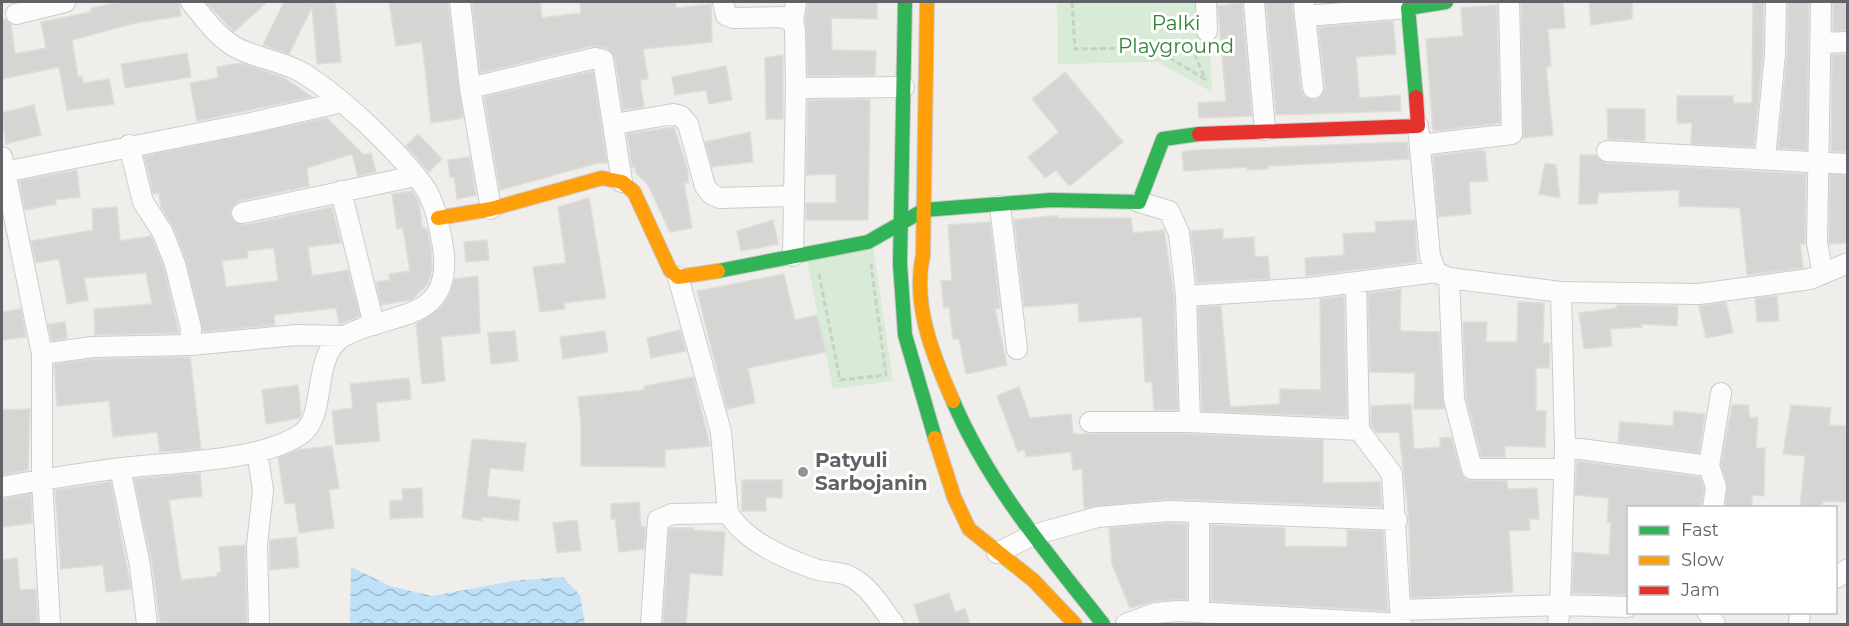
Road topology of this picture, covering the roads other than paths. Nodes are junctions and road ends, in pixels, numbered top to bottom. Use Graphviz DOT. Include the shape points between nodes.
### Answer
graph roads {
  1 [pos="65,2"];
  2 [pos="191,2"];
  3 [pos="460,2"];
  4 [pos="723,2"];
  5 [pos="796,2"];
  6 [pos="905,2"];
  7 [pos="927,2"];
  8 [pos="1206,2"];
  9 [pos="1446,2"];
  10 [pos="1509,2"];
  11 [pos="1776,2"];
  12 [pos="1821,2"];
  13 [pos="1254,3"];
  14 [pos="1407,5"];
  15 [pos="1304,9"];
  16 [pos="16,14"];
  17 [pos="793,22"];
  18 [pos="1201,33"];
  19 [pos="1848,42"];
  20 [pos="1820,43"];
  21 [pos="796,84"];
  22 [pos="904,87"];
  23 [pos="470,88"];
  24 [pos="1313,88"];
  25 [pos="342,102"];
  26 [pos="615,124"];
  27 [pos="1265,130"];
  28 [pos="1419,135"];
  29 [pos="129,145"];
  30 [pos="1607,151"];
  31 [pos="1765,158"];
  32 [pos="1819,163"];
  33 [pos="1848,164"];
  34 [pos="3,165"];
  35 [pos="415,176"];
  36 [pos="622,182"];
  37 [pos="341,191"];
  38 [pos="792,196"];
  39 [pos="1138,202"];
  40 [pos="1000,206"];
  41 [pos="492,209"];
  42 [pos="924,210"];
  43 [pos="242,213"];
  44 [pos="438,218"];
  45 [pos="901,225"];
  46 [pos="793,256"];
  47 [pos="1848,263"];
  48 [pos="1822,274"];
  49 [pos="1442,275"];
  50 [pos="678,277"];
  51 [pos="1356,283"];
  52 [pos="1561,292"];
  53 [pos="1185,296"];
  54 [pos="374,325"];
  55 [pos="344,336"];
  56 [pos="190,345"];
  57 [pos="1017,349"];
  58 [pos="42,354"];
  59 [pos="1721,393"];
  60 [pos="1090,422"];
  61 [pos="1190,422"];
  62 [pos="1359,430"];
  63 [pos="1565,447"];
  64 [pos="257,452"];
  65 [pos="1710,466"];
  66 [pos="120,468"];
  67 [pos="1563,469"];
  68 [pos="42,479"];
  69 [pos="2,487"];
  70 [pos="1713,506"];
  71 [pos="1198,512"];
  72 [pos="728,513"];
  73 [pos="1397,520"];
  74 [pos="1033,535"];
  75 [pos="997,553"];
  76 [pos="1627,607"];
  77 [pos="1199,612"];
  78 [pos="1559,615"];
  79 [pos="1401,620"];
  80 [pos="1342,623"];
  81 [pos="50,624"];
  82 [pos="147,624"];
  83 [pos="258,624"];
  84 [pos="651,624"];
  85 [pos="894,624"];
  86 [pos="1075,624"];
  87 [pos="1102,624"];
  88 [pos="1126,624"];
  1 -- 16 [label="street"];
  2 -- 25 [label="street" via="212,28 237,48 302,72"];
  3 -- 23 [label="street"];
  4 -- 17 [label="street" via="726,15 733,18 783,18"];
  5 -- 17 [label="street"];
  6 -- 22 [label="main road"];
  7 -- 42 [label="main road"];
  8 -- 18 [label="street"];
  9 -- 14 [label="main road"];
  10 -- 28 [label="street" via="1512,134"];
  11 -- 31 [label="street"];
  12 -- 20 [label="street"];
  13 -- 27 [label="street"];
  14 -- 15 [label="street"];
  14 -- 28 [label="main road"];
  15 -- 24 [label="street"];
  17 -- 21 [label="street"];
  19 -- 20 [label="street"];
  20 -- 32 [label="street"];
  21 -- 22 [label="street" via="805,88"];
  21 -- 38 [label="street"];
  22 -- 45 [label="main road"];
  23 -- 26 [label="street" via="600,58 607,69"];
  23 -- 41 [label="street"];
  25 -- 29 [label="street"];
  25 -- 35 [label="street"];
  26 -- 36 [label="street"];
  26 -- 38 [label="street" via="681,116 688,124 705,186 711,194 720,198"];
  27 -- 28 [label="main road"];
  27 -- 39 [label="main road" via="1163,139"];
  28 -- 49 [label="street" via="1430,256"];
  29 -- 34 [label="street"];
  29 -- 56 [label="street" via="143,202 163,233 175,264 191,328"];
  30 -- 31 [label="street"];
  31 -- 32 [label="street"];
  32 -- 33 [label="street"];
  32 -- 48 [label="street" via="1817,243"];
  34 -- 58 [label="street"];
  35 -- 37 [label="street"];
  35 -- 44 [label="street" via="425,188"];
  36 -- 41 [label="main road" via="592,180"];
  36 -- 50 [label="main road" via="634,192 670,270"];
  37 -- 43 [label="street"];
  37 -- 54 [label="street"];
  38 -- 46 [label="street"];
  39 -- 40 [label="main road" via="1051,200"];
  39 -- 53 [label="street" via="1169,210 1179,233"];
  40 -- 42 [label="main road"];
  40 -- 57 [label="street"];
  41 -- 44 [label="main road"];
  42 -- 45 [label="main road"];
  42 -- 74 [label="main road" via="919,278 927,330 938,365 965,428"];
  44 -- 54 [label="street" via="444,254 442,282 435,299 419,311"];
  45 -- 46 [label="main road" via="868,242"];
  45 -- 75 [label="main road" via="902,302 914,369 954,497 969,529"];
  46 -- 50 [label="main road"];
  47 -- 48 [label="street"];
  48 -- 52 [label="street" via="1760,288 1699,294"];
  49 -- 51 [label="street"];
  49 -- 52 [label="street"];
  49 -- 67 [label="street" via="1454,399 1472,469"];
  50 -- 72 [label="street" via="721,432"];
  51 -- 53 [label="street"];
  51 -- 62 [label="street"];
  52 -- 63 [label="street"];
  53 -- 61 [label="street"];
  54 -- 55 [label="street"];
  55 -- 56 [label="street" via="297,335"];
  55 -- 64 [label="street" via="331,350 322,372 313,419 303,433"];
  56 -- 58 [label="street" via="93,347"];
  58 -- 68 [label="street"];
  59 -- 65 [label="street"];
  60 -- 61 [label="street"];
  61 -- 62 [label="street"];
  62 -- 73 [label="street" via="1392,474"];
  63 -- 65 [label="street"];
  63 -- 67 [label="street"];
  64 -- 66 [label="street"];
  64 -- 83 [label="street" via="263,490 257,545"];
  65 -- 70 [label="street" via="1716,487"];
  66 -- 68 [label="street"];
  66 -- 82 [label="street"];
  67 -- 78 [label="street"];
  68 -- 69 [label="street"];
  68 -- 81 [label="street"];
  71 -- 73 [label="street"];
  71 -- 74 [label="street" via="1098,516"];
  71 -- 77 [label="street"];
  72 -- 84 [label="street" via="672,514 658,520"];
  72 -- 85 [label="street" via="736,527 769,551 816,570 849,576 866,588"];
  73 -- 79 [label="street"];
  74 -- 75 [label="street"];
  74 -- 87 [label="main road"];
  75 -- 86 [label="main road" via="1032,580"];
  76 -- 78 [label="street"];
  77 -- 80 [label="street"];
  77 -- 88 [label="street" via="1156,613"];
  78 -- 79 [label="street"];
  79 -- 80 [label="street"];
}
